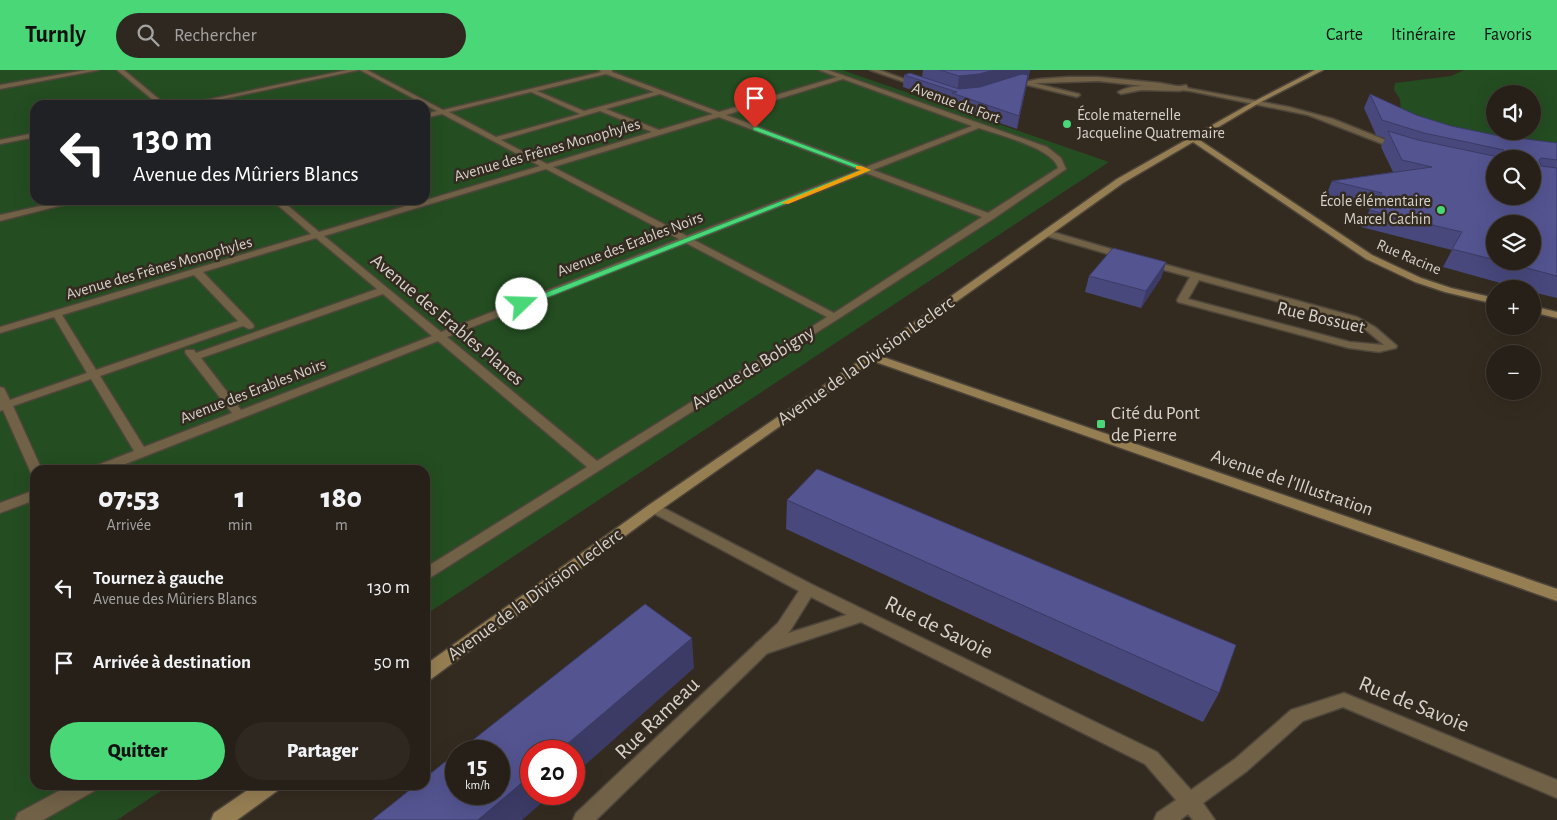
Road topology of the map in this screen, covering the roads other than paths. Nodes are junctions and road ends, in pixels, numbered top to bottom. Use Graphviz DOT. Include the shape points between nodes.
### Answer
graph roads {
  1 [pos="96,70"];
  2 [pos="120,70"];
  3 [pos="356,70"];
  4 [pos="363,70"];
  5 [pos="607,70"];
  6 [pos="822,70"];
  7 [pos="873,70"];
  8 [pos="1319,70"];
  9 [pos="844,77"];
  10 [pos="1021,82"];
  11 [pos="0,87"];
  12 [pos="926,87"];
  13 [pos="1186,87"];
  14 [pos="1001,88"];
  15 [pos="531,90"];
  16 [pos="660,92"];
  17 [pos="1121,92"];
  18 [pos="1077,95"];
  19 [pos="157,100"];
  20 [pos="210,100"];
  21 [pos="421,100"];
  22 [pos="1257,102"];
  23 [pos="430,105"];
  24 [pos="602,109"];
  25 [pos="442,111"];
  26 [pos="584,114"];
  27 [pos="430,115"];
  28 [pos="718,115"];
  29 [pos="978,126"];
  30 [pos="659,133"];
  31 [pos="30,136"];
  32 [pos="496,139"];
  33 [pos="1194,139"];
  34 [pos="0,142"];
  35 [pos="1405,149"];
  36 [pos="1052,154"];
  37 [pos="548,166"];
  38 [pos="867,170"];
  39 [pos="430,201"];
  40 [pos="56,205"];
  41 [pos="282,205"];
  42 [pos="417,205"];
  43 [pos="990,217"];
  44 [pos="0,218"];
  45 [pos="1046,233"];
  46 [pos="320,236"];
  47 [pos="688,240"];
  48 [pos="197,272"];
  49 [pos="1196,276"];
  50 [pos="385,290"];
  51 [pos="1486,298"];
  52 [pos="1541,311"];
  53 [pos="56,314"];
  54 [pos="1557,315"];
  55 [pos="834,316"];
  56 [pos="245,322"];
  57 [pos="0,330"];
  58 [pos="257,335"];
  59 [pos="440,336"];
  60 [pos="184,343"];
  61 [pos="194,357"];
  62 [pos="872,357"];
  63 [pos="93,374"];
  64 [pos="0,390"];
  65 [pos="3,406"];
  66 [pos="238,415"];
  67 [pos="142,453"];
  68 [pos="33,465"];
  69 [pos="111,465"];
  70 [pos="596,467"];
  71 [pos="30,497"];
  72 [pos="0,508"];
  73 [pos="654,508"];
  74 [pos="430,572"];
  75 [pos="808,589"];
  76 [pos="1557,595"];
  77 [pos="862,616"];
  78 [pos="761,649"];
  79 [pos="430,670"];
  80 [pos="1557,789"];
  81 [pos="78,790"];
  82 [pos="263,790"];
  83 [pos="1190,802"];
  84 [pos="25,820"];
  85 [pos="221,820"];
  86 [pos="583,820"];
  87 [pos="1164,820"];
  88 [pos="1204,820"];
  1 -- 11 [label="street"];
  2 -- 19 [label="street"];
  3 -- 20 [label="street"];
  4 -- 21 [label="street"];
  5 -- 15 [label="street"];
  5 -- 16 [label="street"];
  6 -- 9 [label="street, Avenue du Fort"];
  7 -- 12 [label="street"];
  8 -- 22 [label="main road, Avenue de la Division Leclerc"];
  9 -- 28 [label="street, Avenue des Frênes Monophyles"];
  9 -- 29 [label="street, Avenue du Fort"];
  10 -- 13 [label="street" via="1049,76 1090,76"];
  10 -- 14 [label="street"];
  10 -- 18 [label="street"];
  13 -- 17 [label="street"];
  13 -- 22 [label="street"];
  15 -- 25 [label="street"];
  15 -- 26 [label="street"];
  16 -- 24 [label="street"];
  16 -- 28 [label="street"];
  22 -- 33 [label="main road, Avenue de la Division Leclerc"];
  22 -- 35 [label="street" via="1332,120"];
  23 -- 25 [label="street"];
  24 -- 26 [label="street"];
  24 -- 30 [label="street"];
  25 -- 27 [label="street"];
  25 -- 32 [label="street"];
  26 -- 32 [label="street"];
  28 -- 30 [label="street, Avenue des Frênes Monophyles"];
  28 -- 38 [label="street"];
  29 -- 36 [label="street, Avenue du Fort"];
  29 -- 38 [label="street, Avenue des Erables Noirs"];
  30 -- 37 [label="street, Avenue des Frênes Monophyles"];
  31 -- 34 [label="street"];
  32 -- 37 [label="street"];
  33 -- 45 [label="main road, Avenue de la Division Leclerc" via="1120,180"];
  33 -- 51 [label="main road, Rue Racine" via="1369,257 1418,280"];
  36 -- 43 [label="street, Avenue de Bobigny" via="1062,164 1062,169"];
  37 -- 39 [label="street, Avenue des Frênes Monophyles"];
  37 -- 47 [label="street"];
  38 -- 43 [label="street"];
  38 -- 47 [label="street, Avenue des Erables Noirs"];
  40 -- 44 [label="street"];
  41 -- 46 [label="street, Avenue des Erables Planes"];
  42 -- 46 [label="street, Avenue des Frênes Monophyles"];
  43 -- 55 [label="street, Avenue de Bobigny"];
  45 -- 49 [label="street, Rue Bossuet"];
  45 -- 62 [label="main road, Avenue de la Division Leclerc"];
  46 -- 48 [label="street, Avenue des Frênes Monophyles"];
  46 -- 50 [label="street, Avenue des Erables Planes"];
  47 -- 55 [label="street"];
  47 -- 59 [label="street, Avenue des Erables Noirs"];
  48 -- 53 [label="street, Avenue des Frênes Monophyles"];
  48 -- 56 [label="street"];
  49 -- 49 [label="street, Rue Bossuet" via="1353,319 1372,329 1392,346 1379,349 1349,345 1182,300"];
  50 -- 58 [label="street"];
  50 -- 59 [label="street, Avenue des Erables Planes"];
  52 -- 54 [label="main road"];
  53 -- 57 [label="street, Avenue des Frênes Monophyles"];
  53 -- 63 [label="street"];
  55 -- 70 [label="street, Avenue de Bobigny"];
  56 -- 58 [label="street"];
  56 -- 60 [label="street"];
  58 -- 61 [label="street"];
  59 -- 66 [label="street, Avenue des Erables Noirs"];
  59 -- 70 [label="street, Avenue des Erables Planes"];
  60 -- 61 [label="street"];
  60 -- 63 [label="street"];
  61 -- 66 [label="street"];
  62 -- 73 [label="main road, Avenue de la Division Leclerc"];
  62 -- 76 [label="main road, Avenue de l'Illustration"];
  63 -- 65 [label="street"];
  63 -- 67 [label="street"];
  64 -- 65 [label="street"];
  65 -- 68 [label="street"];
  66 -- 67 [label="street, Avenue des Erables Noirs"];
  67 -- 69 [label="street, Avenue des Erables Noirs"];
  70 -- 74 [label="street, Avenue de Bobigny"];
  71 -- 72 [label="street"];
  73 -- 75 [label="street, Rue de Savoie"];
  73 -- 79 [label="main road, Avenue de la Division Leclerc"];
  75 -- 77 [label="street, Rue de Savoie"];
  75 -- 78 [label="street, Rue Rameau" via="784,627"];
  77 -- 78 [label="street, Rue Rameau"];
  77 -- 83 [label="street, Rue de Savoie" via="1151,758"];
  78 -- 86 [label="street, Rue Rameau"];
  80 -- 83 [label="street, Rue de Savoie" via="1344,700 1297,715 1241,765"];
  81 -- 84 [label="street"];
  82 -- 85 [label="main road"];
  83 -- 87 [label="street, Rue de Savoie"];
  83 -- 88 [label="street, Rue de Savoie"];
}
